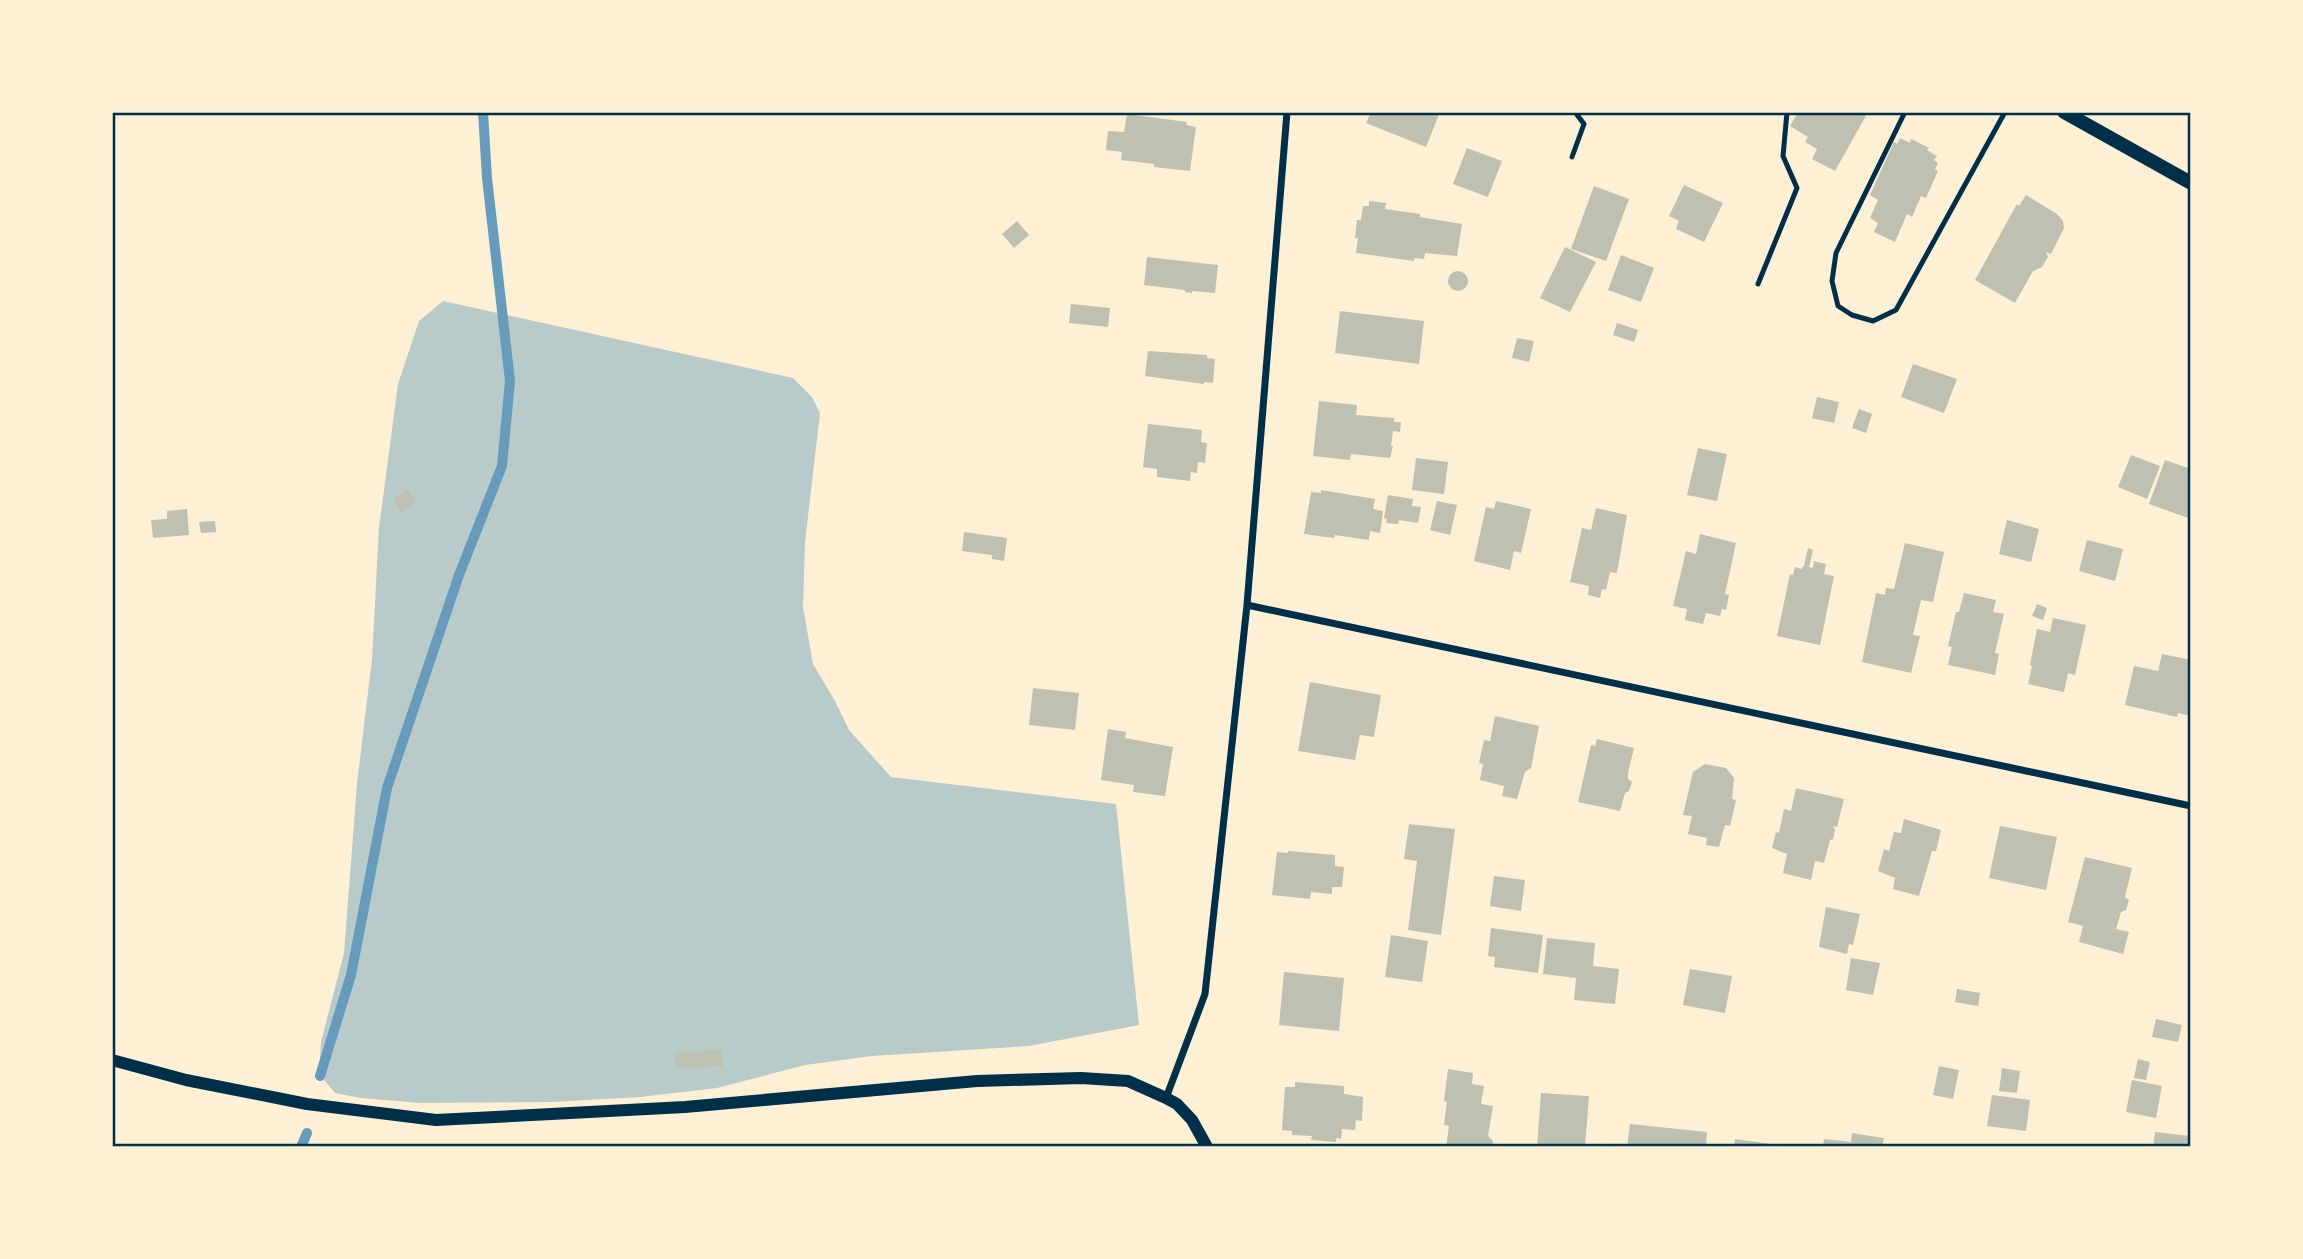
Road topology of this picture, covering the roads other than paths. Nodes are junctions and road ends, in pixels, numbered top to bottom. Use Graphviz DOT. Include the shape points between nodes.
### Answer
graph roads {
  1 [pos="1287,112"];
  2 [pos="1575,112"];
  3 [pos="1787,112"];
  4 [pos="1905,112"];
  5 [pos="2005,112"];
  6 [pos="2064,112"];
  7 [pos="1572,157"];
  8 [pos="2191,183"];
  9 [pos="1758,284"];
  10 [pos="1247,605"];
  11 [pos="2191,806"];
  12 [pos="112,1060"];
  13 [pos="1166,1098"];
  14 [pos="1207,1147"];
  1 -- 10 [label="street"];
  2 -- 7 [label="lane" via="1584,124"];
  3 -- 9 [label="lane" via="1783,156 1797,188"];
  4 -- 5 [label="lane" via="1836,253 1832,281 1838,306 1873,321 1896,310"];
  6 -- 8 [label="main road"];
  10 -- 11 [label="street"];
  10 -- 13 [label="street" via="1205,994"];
  12 -- 13 [label="street" via="301,1102 436,1120 684,1107 1029,1079 1128,1082"];
  13 -- 14 [label="street" via="1192,1120"];
}
